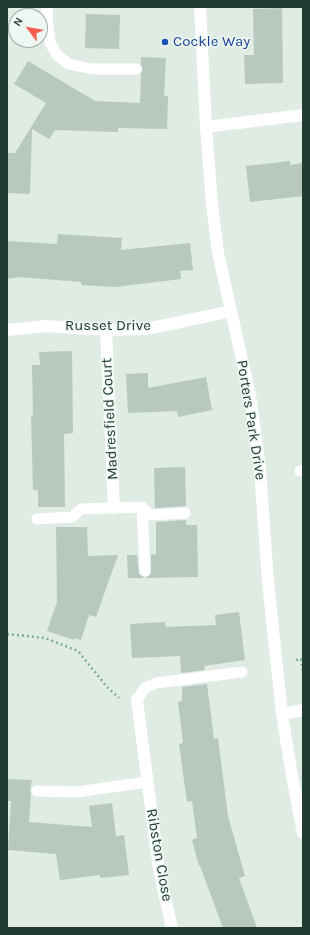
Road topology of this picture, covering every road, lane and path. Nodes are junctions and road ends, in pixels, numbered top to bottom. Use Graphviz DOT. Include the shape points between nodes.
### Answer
graph roads {
  1 [pos="200,7"];
  2 [pos="48,22"];
  3 [pos="136,69"];
  4 [pos="303,115"];
  5 [pos="206,127"];
  6 [pos="231,310"];
  7 [pos="7,330"];
  8 [pos="106,330"];
  9 [pos="142,507"];
  10 [pos="114,508"];
  11 [pos="184,513"];
  12 [pos="37,519"];
  13 [pos="145,571"];
  14 [pos="7,634"];
  15 [pos="242,672"];
  16 [pos="137,700"];
  17 [pos="303,710"];
  18 [pos="282,714"];
  19 [pos="147,782"];
  20 [pos="37,791"];
  21 [pos="303,834"];
  22 [pos="172,928"];
  1 -- 5 [label="street, Porters Park Drive"];
  2 -- 3 [label="lane" via="50,43 58,55 69,64 92,68"];
  4 -- 5 [label="street"];
  5 -- 6 [label="street, Porters Park Drive" via="218,253"];
  6 -- 8 [label="street, Russet Drive" via="146,329"];
  6 -- 18 [label="street, Porters Park Drive" via="250,395 260,469 268,582"];
  7 -- 8 [label="street, Russet Drive" via="45,326"];
  8 -- 10 [label="street, Madresfield Court"];
  9 -- 10 [label="lane"];
  9 -- 11 [label="lane" via="150,515"];
  9 -- 13 [label="lane"];
  10 -- 12 [label="lane" via="81,509 72,517"];
  14 -- 16 [label="path" via="45,638 78,651 106,687 120,699"];
  15 -- 16 [label="lane" via="156,683 145,688"];
  16 -- 19 [label="street, Ribston Close"];
  17 -- 18 [label="street"];
  18 -- 21 [label="street, Porters Park Drive"];
  19 -- 20 [label="lane" via="77,792"];
  19 -- 22 [label="street, Ribston Close" via="159,870"];
}
